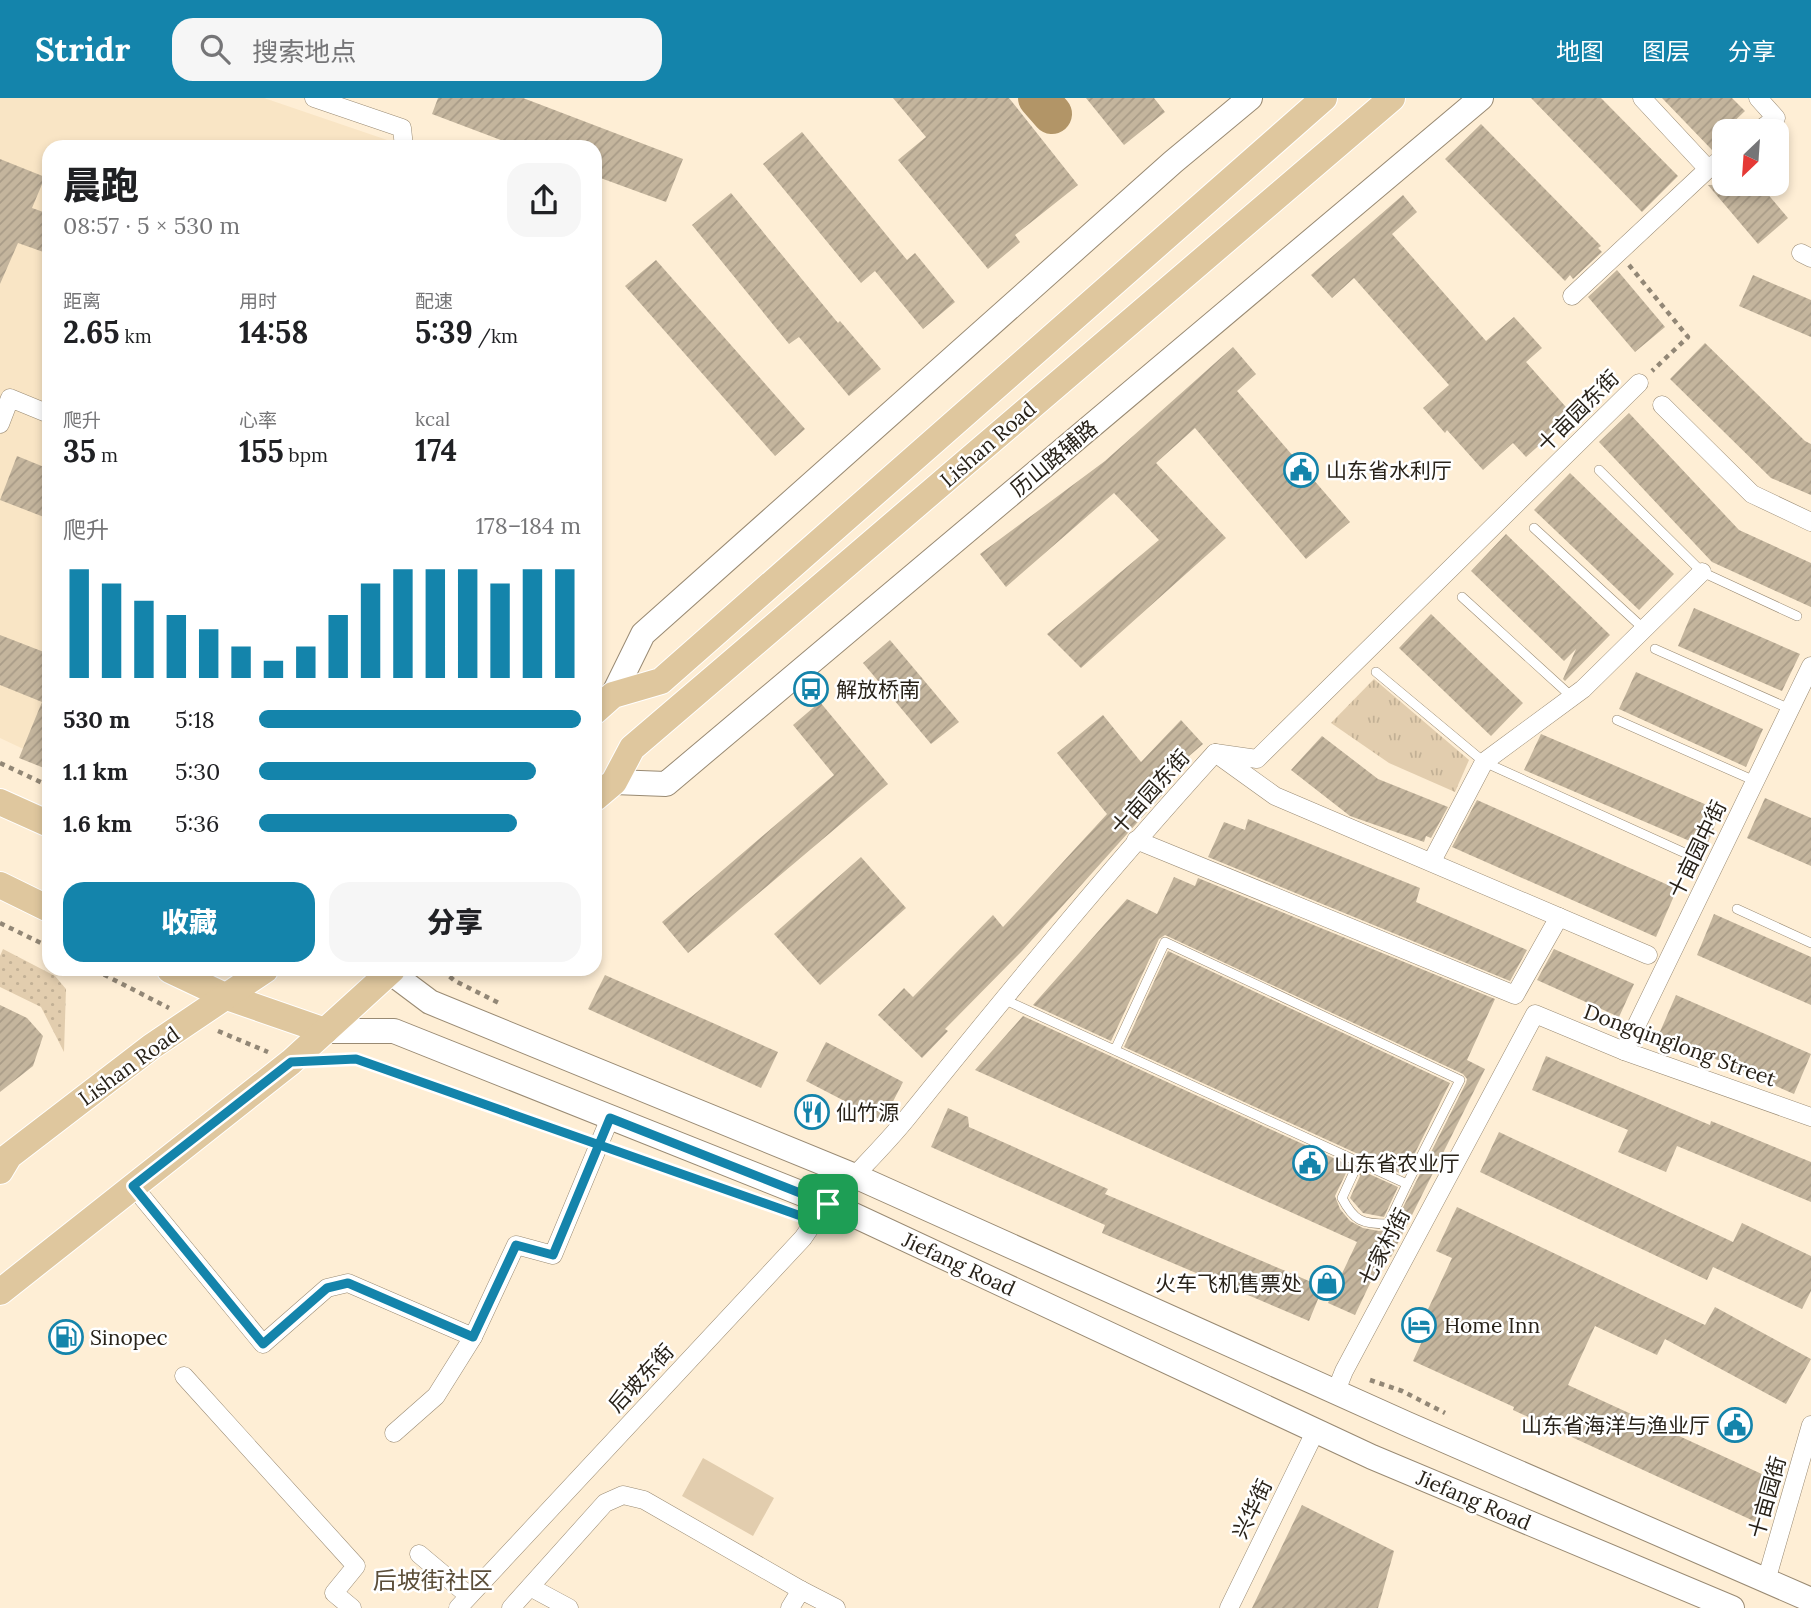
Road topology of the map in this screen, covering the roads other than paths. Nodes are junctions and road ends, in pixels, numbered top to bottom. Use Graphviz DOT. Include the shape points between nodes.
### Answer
graph roads {
  1 [pos="314,98"];
  2 [pos="1250,98"];
  3 [pos="1324,98"];
  4 [pos="1392,98"];
  5 [pos="1481,98"];
  6 [pos="1642,98"];
  7 [pos="1758,98"];
  8 [pos="1775,119"];
  9 [pos="403,140"];
  10 [pos="1712,166"];
  11 [pos="1708,169"];
  12 [pos="1572,296"];
  13 [pos="1639,383"];
  14 [pos="5,395"];
  15 [pos="1661,405"];
  16 [pos="42,411"];
  17 [pos="0,424"];
  18 [pos="1599,470"];
  19 [pos="1811,522"];
  20 [pos="1534,528"];
  21 [pos="1702,572"];
  22 [pos="1462,597"];
  23 [pos="1797,615"];
  24 [pos="1644,629"];
  25 [pos="1655,649"];
  26 [pos="1811,666"];
  27 [pos="1376,672"];
  28 [pos="1572,697"];
  29 [pos="604,703"];
  30 [pos="1790,709"];
  31 [pos="1617,720"];
  32 [pos="1215,753"];
  33 [pos="1484,762"];
  34 [pos="1755,781"];
  35 [pos="605,790"];
  36 [pos="0,802"];
  37 [pos="42,821"];
  38 [pos="1136,840"];
  39 [pos="1687,854"];
  40 [pos="1432,861"];
  41 [pos="0,885"];
  42 [pos="42,906"];
  43 [pos="1737,909"];
  44 [pos="1559,917"];
  45 [pos="1811,943"];
  46 [pos="1648,955"];
  47 [pos="182,976"];
  48 [pos="256,976"];
  49 [pos="383,976"];
  50 [pos="397,976"];
  51 [pos="226,997"];
  52 [pos="1003,999"];
  53 [pos="1535,1014"];
  54 [pos="325,1031"];
  55 [pos="1115,1050"];
  56 [pos="1624,1051"];
  57 [pos="1810,1113"];
  58 [pos="610,1118"];
  59 [pos="3,1161"];
  60 [pos="1353,1174"];
  61 [pos="855,1176"];
  62 [pos="1407,1184"];
  63 [pos="133,1186"];
  64 [pos="828,1204"];
  65 [pos="0,1292"];
  66 [pos="473,1337"];
  67 [pos="184,1376"];
  68 [pos="1336,1391"];
  69 [pos="1811,1425"];
  70 [pos="1316,1430"];
  71 [pos="394,1433"];
  72 [pos="419,1554"];
  73 [pos="1766,1581"];
  74 [pos="530,1587"];
  75 [pos="801,1590"];
  76 [pos="1811,1600"];
  77 [pos="463,1602"];
  78 [pos="352,1608"];
  79 [pos="511,1608"];
  80 [pos="569,1608"];
  81 [pos="790,1608"];
  82 [pos="836,1608"];
  83 [pos="1229,1608"];
  84 [pos="1732,1608"];
  1 -- 9 [label="street" via="402,128"];
  2 -- 29 [label="main road" via="643,634"];
  3 -- 29 [label="main road, Lishan Road" via="661,681"];
  4 -- 35 [label="main road, Lishan Road" via="632,748"];
  5 -- 35 [label="main road, 历山路辅路" via="666,784"];
  6 -- 11 [label="street"];
  7 -- 8 [label="street"];
  10 -- 11 [label="street"];
  11 -- 12 [label="street"];
  13 -- 32 [label="street, 十亩园东街" via="1257,760"];
  14 -- 16 [label="street"];
  14 -- 17 [label="street"];
  15 -- 19 [label="street" via="1752,494"];
  18 -- 21 [label="lane"];
  20 -- 24 [label="lane"];
  21 -- 23 [label="lane"];
  21 -- 24 [label="street"];
  22 -- 28 [label="lane"];
  24 -- 28 [label="street"];
  25 -- 30 [label="lane"];
  26 -- 30 [label="street, 十亩园中街"];
  27 -- 33 [label="lane"];
  28 -- 33 [label="street"];
  30 -- 34 [label="street, 十亩园中街"];
  31 -- 34 [label="lane"];
  32 -- 38 [label="street, 十亩园东街"];
  32 -- 40 [label="street" via="1275,796"];
  33 -- 39 [label="lane"];
  33 -- 40 [label="street"];
  34 -- 56 [label="street, 十亩园中街"];
  36 -- 37 [label="main road"];
  38 -- 44 [label="street" via="1515,995"];
  38 -- 52 [label="street, 十亩园东街"];
  40 -- 44 [label="street"];
  41 -- 42 [label="main road"];
  43 -- 45 [label="lane"];
  44 -- 46 [label="street"];
  47 -- 51 [label="main road, Jiefang Road"];
  48 -- 51 [label="main road, Lishan Road"];
  49 -- 54 [label="main road"];
  50 -- 61 [label="main road, Jiefang Road" via="430,1002"];
  51 -- 54 [label="main road, Jiefang Road"];
  51 -- 59 [label="main road, Lishan Road" via="152,1047"];
  52 -- 55 [label="lane"];
  52 -- 61 [label="street, 十亩园东街"];
  53 -- 56 [label="street, Dongqinglong Street"];
  53 -- 68 [label="street, 七家村街"];
  54 -- 58 [label="main road, Jiefang Road" via="394,1031"];
  54 -- 63 [label="main road"];
  55 -- 62 [label="lane"];
  55 -- 62 [label="lane" via="1165,942 1460,1080"];
  56 -- 57 [label="street, Dongqinglong Street"];
  58 -- 64 [label="main road, Jiefang Road"];
  58 -- 66 [label="street" via="553,1255 516,1245"];
  60 -- 62 [label="lane" via="1342,1198 1350,1215 1371,1224 1388,1224"];
  61 -- 64 [label="street, 后坡东街"];
  61 -- 68 [label="main road, Jiefang Road"];
  63 -- 65 [label="main road"];
  63 -- 66 [label="street" via="263,1344 327,1288 348,1283"];
  64 -- 70 [label="main road, Jiefang Road"];
  64 -- 77 [label="street, 后坡东街" via="803,1238"];
  66 -- 71 [label="street" via="436,1396"];
  67 -- 78 [label="street" via="356,1566 334,1593"];
  68 -- 73 [label="main road, Jiefang Road"];
  69 -- 73 [label="street, 十亩园街"];
  70 -- 83 [label="street, 兴华街"];
  70 -- 84 [label="main road, Jiefang Road"];
  72 -- 77 [label="street"];
  73 -- 76 [label="main road, Jiefang Road"];
  74 -- 75 [label="street" via="605,1503 623,1495 644,1500"];
  74 -- 79 [label="street"];
  74 -- 80 [label="street"];
  75 -- 81 [label="street"];
  75 -- 82 [label="street"];
}
